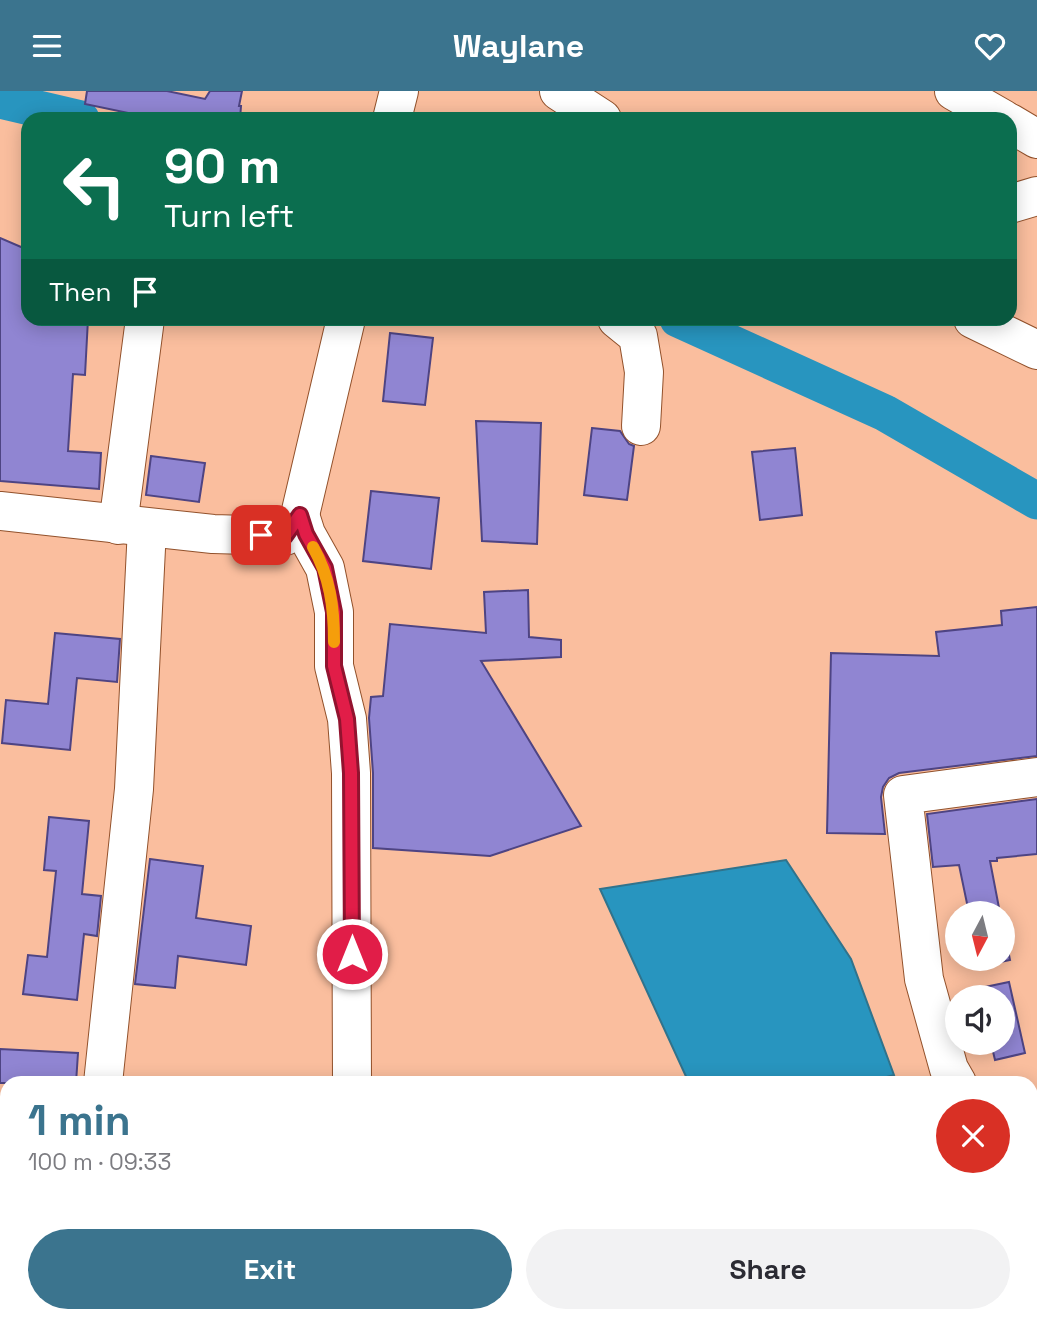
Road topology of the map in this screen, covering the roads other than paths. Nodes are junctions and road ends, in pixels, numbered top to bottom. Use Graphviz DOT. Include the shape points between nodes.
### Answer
graph roads {
  1 [pos="559,91"];
  2 [pos="954,91"];
  3 [pos="591,112"];
  4 [pos="991,112"];
  5 [pos="1017,127"];
  6 [pos="1037,139"];
  7 [pos="1037,196"];
  8 [pos="1017,202"];
  9 [pos="145,326"];
  10 [pos="344,326"];
  11 [pos="626,326"];
  12 [pos="992,326"];
  13 [pos="1037,350"];
  14 [pos="641,426"];
  15 [pos="0,512"];
  16 [pos="300,515"];
  17 [pos="132,526"];
  18 [pos="1037,776"];
  19 [pos="104,1076"];
  20 [pos="352,1076"];
  21 [pos="953,1076"];
  1 -- 3 [label="main road"];
  2 -- 4 [label="main road"];
  5 -- 6 [label="main road"];
  7 -- 8 [label="main road"];
  9 -- 17 [label="main road"];
  10 -- 16 [label="main road"];
  11 -- 14 [label="main road" via="638,336 644,372"];
  12 -- 13 [label="main road"];
  15 -- 17 [label="main road"];
  16 -- 17 [label="main road" via="285,536"];
  16 -- 20 [label="main road" via="325,568 334,612 334,666 347,719"];
  17 -- 19 [label="main road" via="134,789"];
  18 -- 21 [label="main road" via="903,795 924,979"];
}
